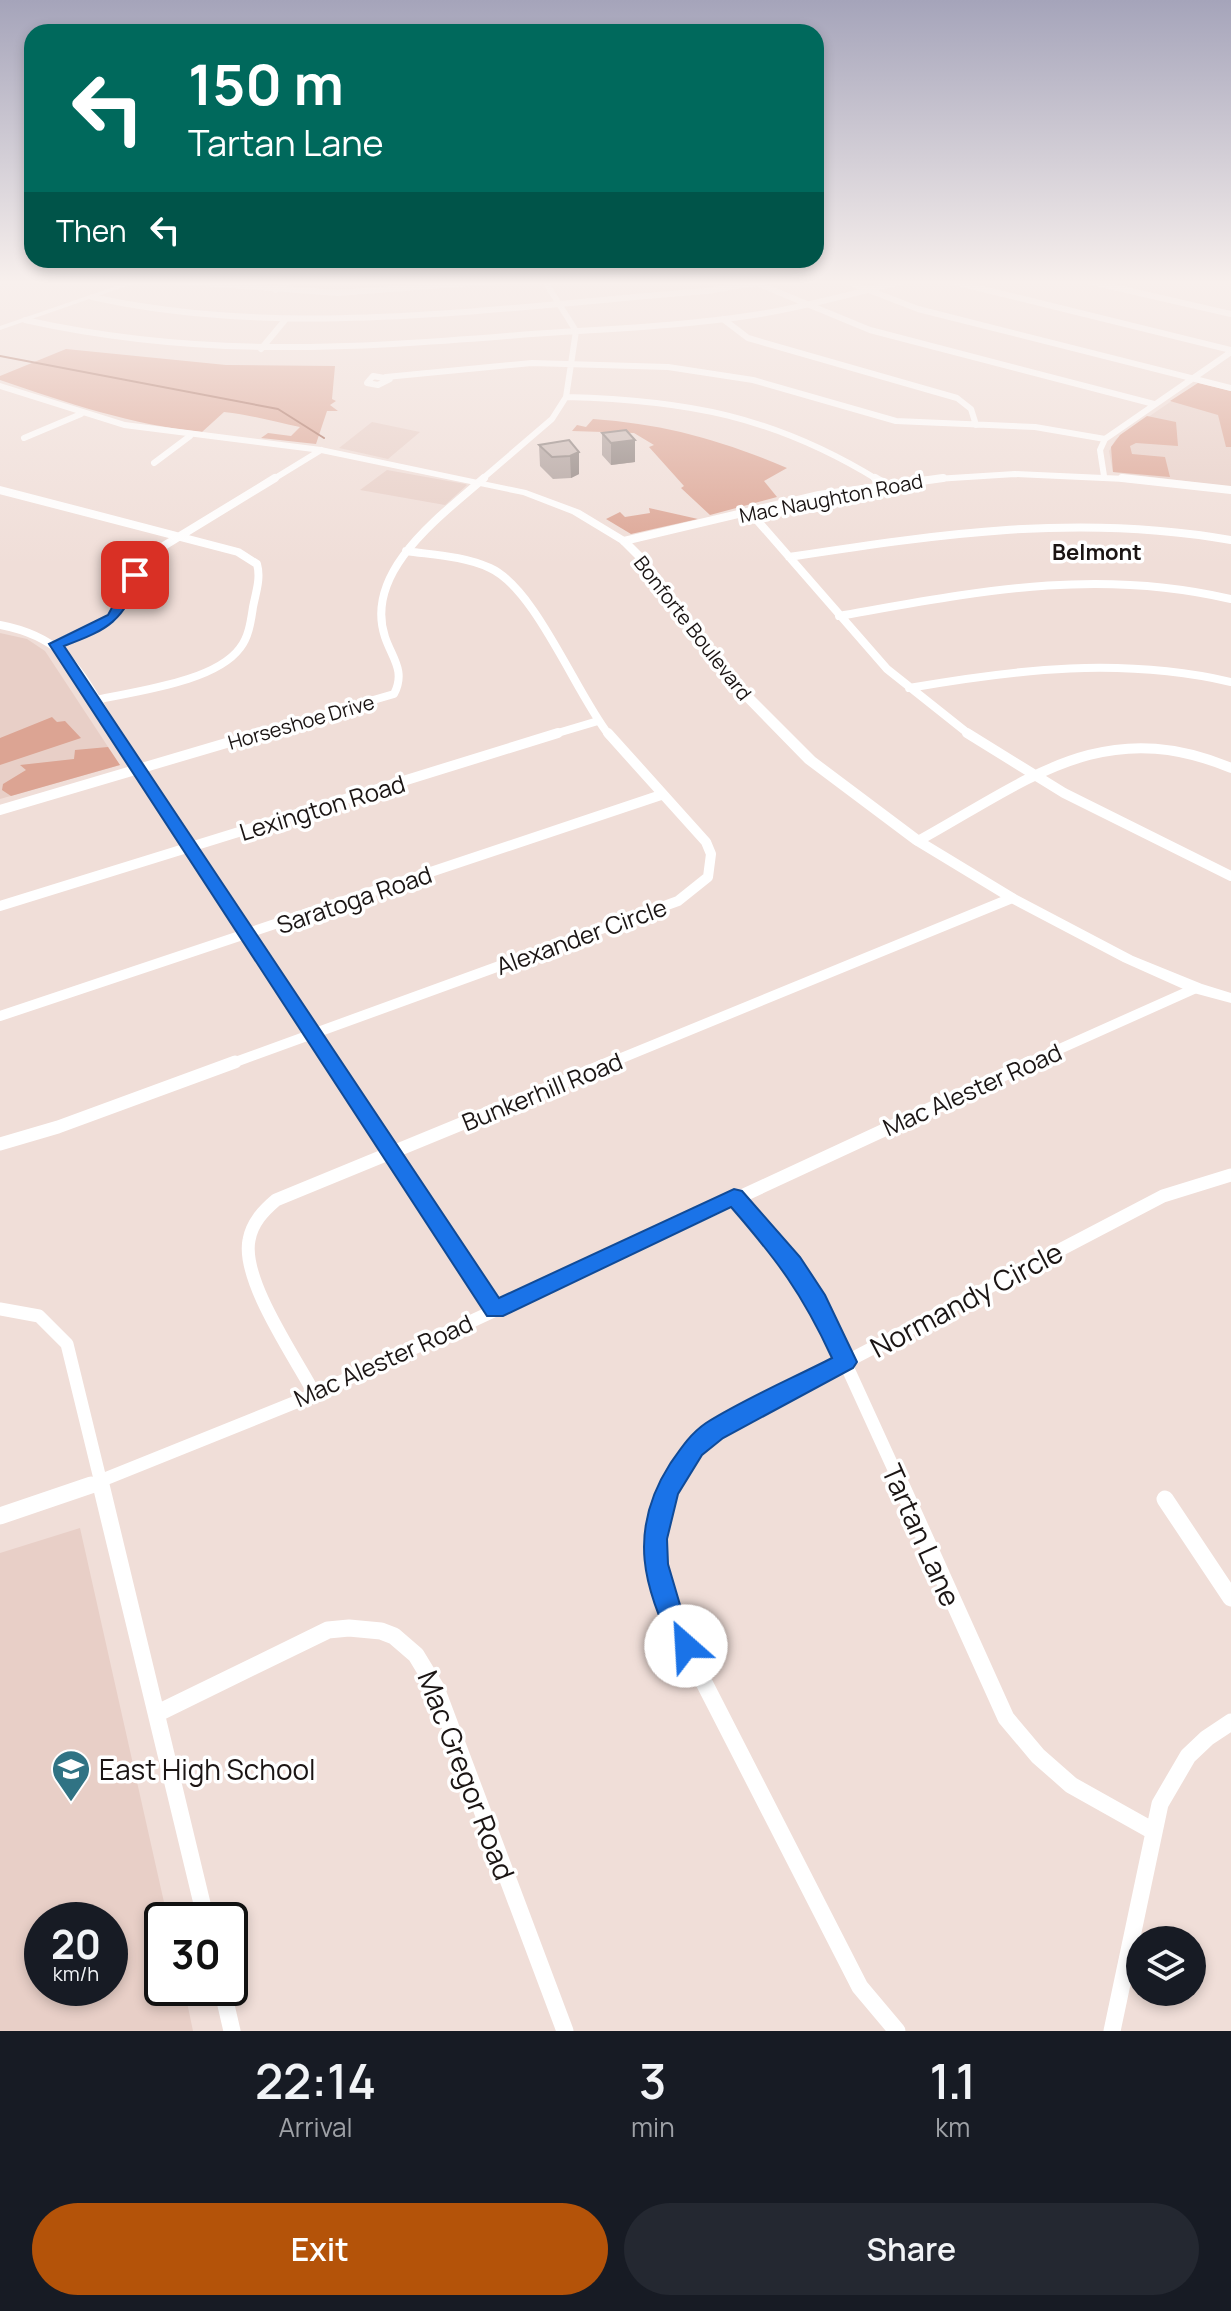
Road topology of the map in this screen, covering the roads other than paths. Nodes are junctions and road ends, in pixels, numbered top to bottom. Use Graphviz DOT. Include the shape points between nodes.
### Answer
graph roads {
  1 [pos="409,375"];
  2 [pos="571,375"];
  3 [pos="722,375"];
  4 [pos="876,375"];
  5 [pos="1042,375"];
  6 [pos="1180,375"];
  7 [pos="1198,375"];
  8 [pos="386,377"];
  9 [pos="1193,378"];
  10 [pos="0,386"];
  11 [pos="1231,388"];
  12 [pos="566,397"];
  13 [pos="1154,404"];
  14 [pos="81,414"];
  15 [pos="976,425"];
  16 [pos="190,436"];
  17 [pos="24,438"];
  18 [pos="1105,439"];
  19 [pos="321,450"];
  20 [pos="154,463"];
  21 [pos="1104,476"];
  22 [pos="482,482"];
  23 [pos="885,484"];
  24 [pos="0,490"];
  25 [pos="1231,490"];
  26 [pos="750,512"];
  27 [pos="180,537"];
  28 [pos="1231,540"];
  29 [pos="624,541"];
  30 [pos="406,551"];
  31 [pos="789,557"];
  32 [pos="1231,599"];
  33 [pos="839,616"];
  34 [pos="0,625"];
  35 [pos="56,644"];
  36 [pos="1231,682"];
  37 [pos="909,688"];
  38 [pos="96,700"];
  39 [pos="598,721"];
  40 [pos="1231,768"];
  41 [pos="139,770"];
  42 [pos="1039,777"];
  43 [pos="661,795"];
  44 [pos="0,810"];
  45 [pos="918,841"];
  46 [pos="191,847"];
  47 [pos="1231,876"];
  48 [pos="1012,898"];
  49 [pos="0,906"];
  50 [pos="250,933"];
  51 [pos="1196,988"];
  52 [pos="1231,998"];
  53 [pos="0,1016"];
  54 [pos="315,1033"];
  55 [pos="0,1144"];
  56 [pos="392,1153"];
  57 [pos="1231,1175"];
  58 [pos="734,1197"];
  59 [pos="0,1309"];
  60 [pos="495,1310"];
  61 [pos="845,1362"];
  62 [pos="314,1393"];
  63 [pos="101,1483"];
  64 [pos="1165,1499"];
  65 [pos="0,1516"];
  66 [pos="1231,1598"];
  67 [pos="158,1713"];
  68 [pos="1231,1722"];
  69 [pos="1153,1831"];
  70 [pos="202,1902"];
  71 [pos="226,2006"];
  72 [pos="232,2031"];
  73 [pos="565,2031"];
  74 [pos="897,2031"];
  75 [pos="1112,2031"];
  1 -- 8 [label="street"];
  2 -- 12 [label="street, Horseshoe Drive"];
  3 -- 15 [label="street" via="896,421"];
  4 -- 15 [label="street" via="957,398 971,409"];
  5 -- 13 [label="street"];
  6 -- 9 [label="street"];
  7 -- 9 [label="street"];
  9 -- 11 [label="street"];
  9 -- 13 [label="street"];
  10 -- 14 [label="main road, Bonforte Boulevard"];
  12 -- 22 [label="street, Horseshoe Drive" via="552,419"];
  12 -- 23 [label="street" via="638,398 717,412 814,443"];
  13 -- 18 [label="street"];
  14 -- 16 [label="main road, Bonforte Boulevard"];
  14 -- 17 [label="street"];
  15 -- 18 [label="street" via="1053,429"];
  16 -- 19 [label="main road, Bonforte Boulevard"];
  16 -- 20 [label="street"];
  18 -- 21 [label="street" via="1100,450"];
  19 -- 22 [label="main road, Bonforte Boulevard"];
  19 -- 27 [label="street"];
  21 -- 23 [label="street, Mac Naughton Road" via="984,475"];
  21 -- 25 [label="street, Mac Naughton Road"];
  22 -- 29 [label="main road, Bonforte Boulevard" via="563,506"];
  22 -- 30 [label="street, Horseshoe Drive"];
  23 -- 26 [label="street, Mac Naughton Road"];
  24 -- 27 [label="street"];
  26 -- 29 [label="street, Mac Naughton Road"];
  26 -- 31 [label="street"];
  27 -- 35 [label="street" via="141,561 113,618"];
  27 -- 38 [label="street" via="238,552 257,564 260,575 243,645 213,668"];
  28 -- 31 [label="street" via="1137,528 1039,525"];
  29 -- 45 [label="main road, Bonforte Boulevard" via="765,718 810,760"];
  30 -- 39 [label="street, Alexander Circle" via="472,561 506,576"];
  30 -- 41 [label="street, Horseshoe Drive" via="384,593 382,628 402,674 394,694"];
  31 -- 33 [label="street"];
  32 -- 33 [label="street" via="1174,587 1095,582 1009,588"];
  33 -- 37 [label="street"];
  34 -- 35 [label="street" via="32,631"];
  35 -- 38 [label="street"];
  36 -- 37 [label="street" via="1143,666 1084,663"];
  37 -- 42 [label="street"];
  38 -- 41 [label="street"];
  39 -- 43 [label="street, Alexander Circle"];
  39 -- 46 [label="street, Lexington Road"];
  40 -- 42 [label="street" via="1173,748 1134,746 1105,749"];
  41 -- 44 [label="street, Horseshoe Drive"];
  41 -- 46 [label="street"];
  42 -- 45 [label="street"];
  42 -- 47 [label="street"];
  43 -- 50 [label="street, Saratoga Road"];
  43 -- 54 [label="street, Alexander Circle" via="699,832 711,854 708,877 690,894"];
  45 -- 48 [label="main road, Bonforte Boulevard"];
  46 -- 49 [label="street, Lexington Road"];
  46 -- 50 [label="street"];
  48 -- 51 [label="main road, Bonforte Boulevard"];
  48 -- 56 [label="street, Bunkerhill Road"];
  50 -- 53 [label="street, Saratoga Road"];
  50 -- 54 [label="street"];
  51 -- 52 [label="main road, Bonforte Boulevard"];
  51 -- 58 [label="street, Mac Alester Road"];
  54 -- 55 [label="street, Alexander Circle"];
  54 -- 56 [label="street"];
  56 -- 60 [label="street"];
  56 -- 62 [label="street, Bunkerhill Road" via="276,1200 253,1222 248,1237 251,1273"];
  57 -- 61 [label="street, Normandy Circle" via="1163,1196"];
  58 -- 60 [label="street, Mac Alester Road"];
  58 -- 61 [label="street, Tartan Lane" via="806,1282"];
  59 -- 63 [label="street" via="48,1318 67,1344"];
  60 -- 62 [label="street, Mac Alester Road"];
  61 -- 69 [label="street, Tartan Lane" via="1006,1718 1055,1776 1104,1810"];
  61 -- 74 [label="street, Normandy Circle" via="714,1431 694,1447 677,1469 659,1514 655,1564 671,1618 853,1973"];
  62 -- 63 [label="street, Mac Alester Road"];
  63 -- 65 [label="street, Mac Alester Road"];
  63 -- 67 [label="street"];
  64 -- 66 [label="street"];
  67 -- 70 [label="street"];
  67 -- 73 [label="street, Mac Gregor Road" via="328,1630 383,1629 402,1639 421,1658 436,1688"];
  68 -- 69 [label="street" via="1193,1747 1174,1772"];
  69 -- 75 [label="street"];
  71 -- 72 [label="street"];
}
